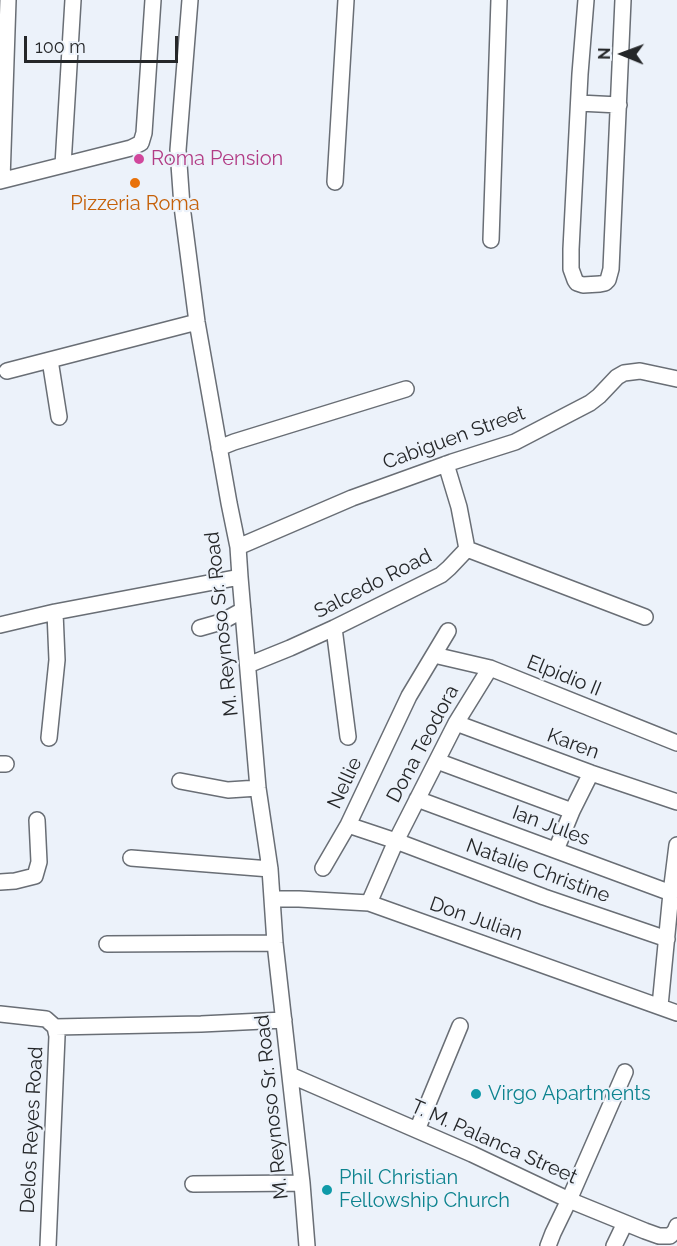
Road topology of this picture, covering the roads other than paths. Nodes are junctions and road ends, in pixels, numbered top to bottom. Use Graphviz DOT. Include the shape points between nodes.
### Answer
graph roads {
  1 [pos="8,0"];
  2 [pos="73,0"];
  3 [pos="153,0"];
  4 [pos="190,0"];
  5 [pos="346,0"];
  6 [pos="499,0"];
  7 [pos="586,0"];
  8 [pos="623,0"];
  9 [pos="579,103"];
  10 [pos="619,105"];
  11 [pos="63,165"];
  12 [pos="1,181"];
  13 [pos="335,182"];
  14 [pos="491,240"];
  15 [pos="197,322"];
  16 [pos="50,360"];
  17 [pos="8,371"];
  18 [pos="677,379"];
  19 [pos="406,389"];
  20 [pos="59,417"];
  21 [pos="219,448"];
  22 [pos="446,464"];
  23 [pos="238,547"];
  24 [pos="467,549"];
  25 [pos="240,577"];
  26 [pos="243,610"];
  27 [pos="55,612"];
  28 [pos="645,617"];
  29 [pos="0,625"];
  30 [pos="200,628"];
  31 [pos="334,628"];
  32 [pos="448,631"];
  33 [pos="434,655"];
  34 [pos="248,665"];
  35 [pos="490,668"];
  36 [pos="456,723"];
  37 [pos="348,737"];
  38 [pos="49,738"];
  39 [pos="677,743"];
  40 [pos="437,761"];
  41 [pos="591,773"];
  42 [pos="180,781"];
  43 [pos="258,788"];
  44 [pos="417,799"];
  45 [pos="677,802"];
  46 [pos="572,811"];
  47 [pos="37,820"];
  48 [pos="348,825"];
  49 [pos="396,841"];
  50 [pos="677,845"];
  51 [pos="556,850"];
  52 [pos="131,858"];
  53 [pos="323,868"];
  54 [pos="270,869"];
  55 [pos="0,882"];
  56 [pos="671,893"];
  57 [pos="272,899"];
  58 [pos="369,903"];
  59 [pos="667,939"];
  60 [pos="275,943"];
  61 [pos="107,944"];
  62 [pos="660,1006"];
  63 [pos="677,1013"];
  64 [pos="0,1014"];
  65 [pos="284,1020"];
  66 [pos="51,1023"];
  67 [pos="460,1026"];
  68 [pos="625,1072"];
  69 [pos="290,1075"];
  70 [pos="417,1130"];
  71 [pos="302,1183"];
  72 [pos="193,1184"];
  73 [pos="569,1200"];
  74 [pos="625,1223"];
  75 [pos="677,1226"];
  76 [pos="48,1246"];
  77 [pos="307,1246"];
  78 [pos="548,1246"];
  79 [pos="614,1246"];
  1 -- 12 [label="street"];
  2 -- 11 [label="street"];
  3 -- 11 [label="street" via="141,143"];
  4 -- 15 [label="street, M. Reynoso Sr. Road" via="178,150"];
  5 -- 13 [label="street"];
  6 -- 14 [label="street"];
  7 -- 9 [label="street"];
  8 -- 10 [label="street"];
  9 -- 10 [label="street"];
  9 -- 10 [label="street" via="571,269 574,280 583,285 608,280"];
  11 -- 12 [label="street"];
  15 -- 16 [label="street"];
  15 -- 21 [label="street, M. Reynoso Sr. Road"];
  16 -- 17 [label="street"];
  16 -- 20 [label="street"];
  18 -- 22 [label="street, Cabiguen Street" via="640,371 624,373 590,403 543,429"];
  19 -- 21 [label="street"];
  21 -- 23 [label="street, M. Reynoso Sr. Road"];
  22 -- 23 [label="street, Cabiguen Street" via="352,498"];
  22 -- 24 [label="street"];
  23 -- 25 [label="street, M. Reynoso Sr. Road"];
  24 -- 28 [label="street"];
  24 -- 31 [label="street, Salcedo Road" via="441,575"];
  25 -- 26 [label="street, M. Reynoso Sr. Road"];
  25 -- 27 [label="street"];
  26 -- 30 [label="street"];
  26 -- 34 [label="street, M. Reynoso Sr. Road"];
  27 -- 29 [label="street"];
  27 -- 38 [label="street" via="57,660"];
  31 -- 34 [label="street, Salcedo Road"];
  31 -- 37 [label="street"];
  32 -- 33 [label="street, Nellie"];
  33 -- 35 [label="street, Elpidio II"];
  33 -- 48 [label="street, Nellie" via="409,696"];
  34 -- 43 [label="street, M. Reynoso Sr. Road"];
  35 -- 36 [label="street, Dona Teodora"];
  35 -- 39 [label="street, Elpidio II"];
  36 -- 40 [label="street, Dona Teodora"];
  36 -- 41 [label="street, Karen"];
  40 -- 44 [label="street, Dona Teodora"];
  40 -- 46 [label="street"];
  41 -- 45 [label="street, Karen"];
  41 -- 46 [label="street"];
  42 -- 43 [label="street" via="228,790"];
  43 -- 54 [label="street, M. Reynoso Sr. Road"];
  44 -- 49 [label="street, Dona Teodora"];
  44 -- 51 [label="street, Ian Jules"];
  46 -- 51 [label="street"];
  47 -- 55 [label="street" via="39,862 35,876"];
  48 -- 49 [label="street, Nellie"];
  48 -- 53 [label="street"];
  49 -- 58 [label="street"];
  49 -- 59 [label="street, Natalie Christine"];
  50 -- 56 [label="street"];
  51 -- 56 [label="street, Ian Jules"];
  52 -- 54 [label="street"];
  54 -- 57 [label="street, M. Reynoso Sr. Road"];
  56 -- 59 [label="street"];
  57 -- 58 [label="street, Don Julian"];
  57 -- 60 [label="street, M. Reynoso Sr. Road"];
  58 -- 62 [label="street, Don Julian"];
  59 -- 62 [label="street"];
  60 -- 61 [label="street"];
  60 -- 65 [label="street, M. Reynoso Sr. Road"];
  62 -- 63 [label="street, Don Julian"];
  64 -- 66 [label="street"];
  65 -- 66 [label="street"];
  65 -- 69 [label="street, M. Reynoso Sr. Road"];
  66 -- 76 [label="street, Delos Reyes Road" via="57,1036"];
  67 -- 70 [label="street"];
  68 -- 73 [label="street"];
  69 -- 70 [label="street, T. M. Palanca Street"];
  69 -- 71 [label="street, M. Reynoso Sr. Road"];
  70 -- 73 [label="street, T. M. Palanca Street"];
  71 -- 72 [label="street"];
  71 -- 77 [label="street, M. Reynoso Sr. Road"];
  73 -- 74 [label="street, T. M. Palanca Street"];
  73 -- 78 [label="street"];
  74 -- 75 [label="street, T. M. Palanca Street" via="664,1237 670,1236"];
  74 -- 79 [label="street"];
}
